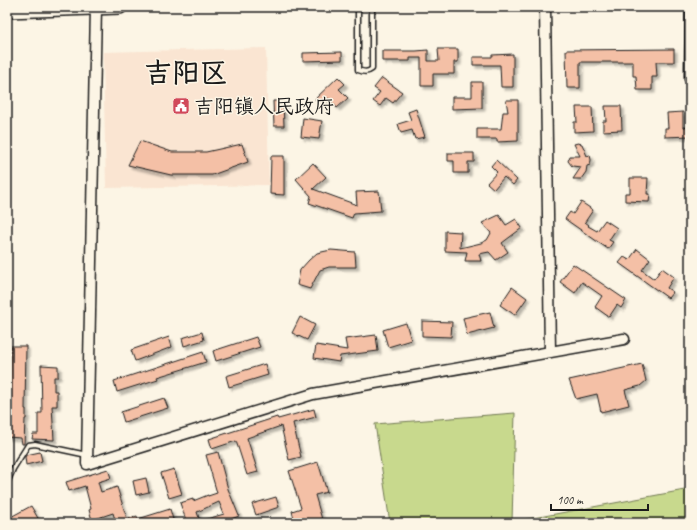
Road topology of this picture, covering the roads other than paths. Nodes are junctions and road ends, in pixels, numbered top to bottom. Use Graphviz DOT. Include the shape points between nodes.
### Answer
graph roads {
  1 [pos="96,7"];
  2 [pos="120,7"];
  3 [pos="358,7"];
  4 [pos="372,7"];
  5 [pos="545,7"];
  6 [pos="688,7"];
  7 [pos="77,8"];
  8 [pos="7,11"];
  9 [pos="687,78"];
  10 [pos="624,339"];
  11 [pos="550,352"];
  12 [pos="87,455"];
  13 [pos="7,483"];
  1 -- 2 [label="highway"];
  1 -- 7 [label="highway"];
  1 -- 12 [label="street"];
  3 -- 4 [label="lane" via="358,70 363,72 372,69"];
  5 -- 11 [label="street"];
  6 -- 9 [label="lane"];
  7 -- 8 [label="highway"];
  10 -- 11 [label="street"];
  11 -- 12 [label="street" via="313,394 87,464"];
  12 -- 13 [label="lane" via="35,444 28,445"];
}
